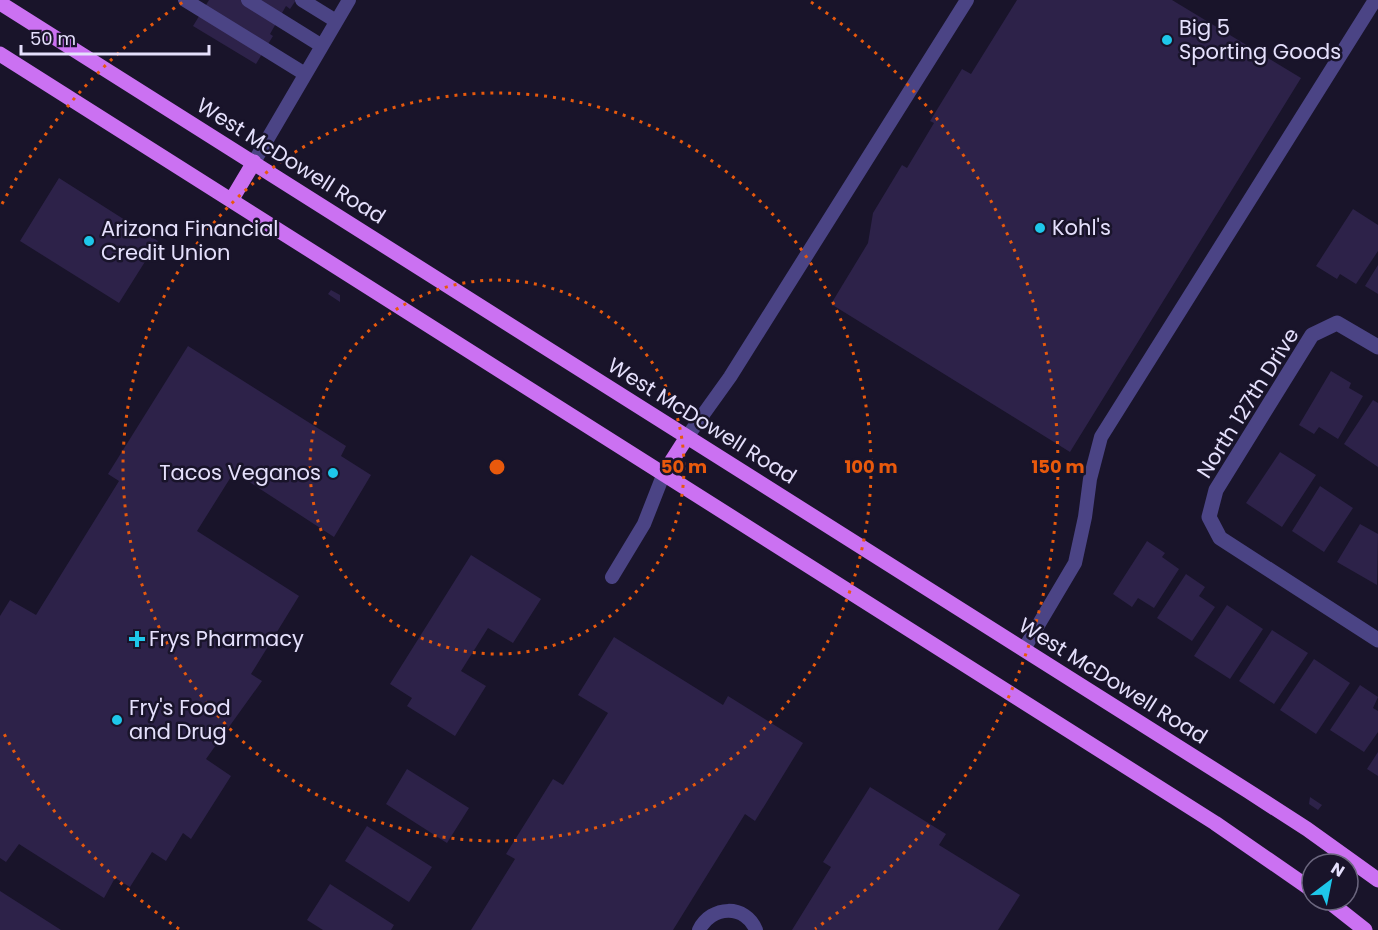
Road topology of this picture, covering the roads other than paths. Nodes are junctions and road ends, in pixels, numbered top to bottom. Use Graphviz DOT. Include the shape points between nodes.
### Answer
graph roads {
  1 [pos="185,0"];
  2 [pos="248,0"];
  3 [pos="302,0"];
  4 [pos="349,0"];
  5 [pos="967,0"];
  6 [pos="1375,0"];
  7 [pos="0,3"];
  8 [pos="336,21"];
  9 [pos="321,46"];
  10 [pos="0,54"];
  11 [pos="305,74"];
  12 [pos="254,162"];
  13 [pos="232,199"];
  14 [pos="1378,347"];
  15 [pos="687,437"];
  16 [pos="664,473"];
  17 [pos="612,577"];
  18 [pos="1378,640"];
  19 [pos="1024,650"];
  20 [pos="1378,880"];
  21 [pos="1300,882"];
  22 [pos="1342,912"];
  23 [pos="699,930"];
  24 [pos="756,930"];
  25 [pos="1365,930"];
  1 -- 11 [label="lane"];
  2 -- 9 [label="lane"];
  3 -- 8 [label="lane"];
  4 -- 8 [label="lane"];
  5 -- 15 [label="lane" via="730,377"];
  6 -- 19 [label="lane" via="1101,437 1075,563"];
  7 -- 12 [label="main road, West McDowell Road"];
  8 -- 9 [label="lane"];
  9 -- 11 [label="lane"];
  10 -- 13 [label="main road"];
  11 -- 12 [label="lane"];
  12 -- 13 [label="main road"];
  12 -- 15 [label="main road, West McDowell Road"];
  13 -- 16 [label="main road"];
  14 -- 18 [label="street, North 127th Drive" via="1337,324 1312,335 1216,490 1209,518 1220,538"];
  15 -- 16 [label="main road"];
  15 -- 19 [label="main road, West McDowell Road"];
  16 -- 17 [label="lane" via="644,524"];
  16 -- 21 [label="main road" via="1215,823"];
  19 -- 20 [label="main road, West McDowell Road" via="1297,823"];
  22 -- 25 [label="main road"];
  23 -- 24 [label="lane" via="710,916 730,910 748,918"];
}
